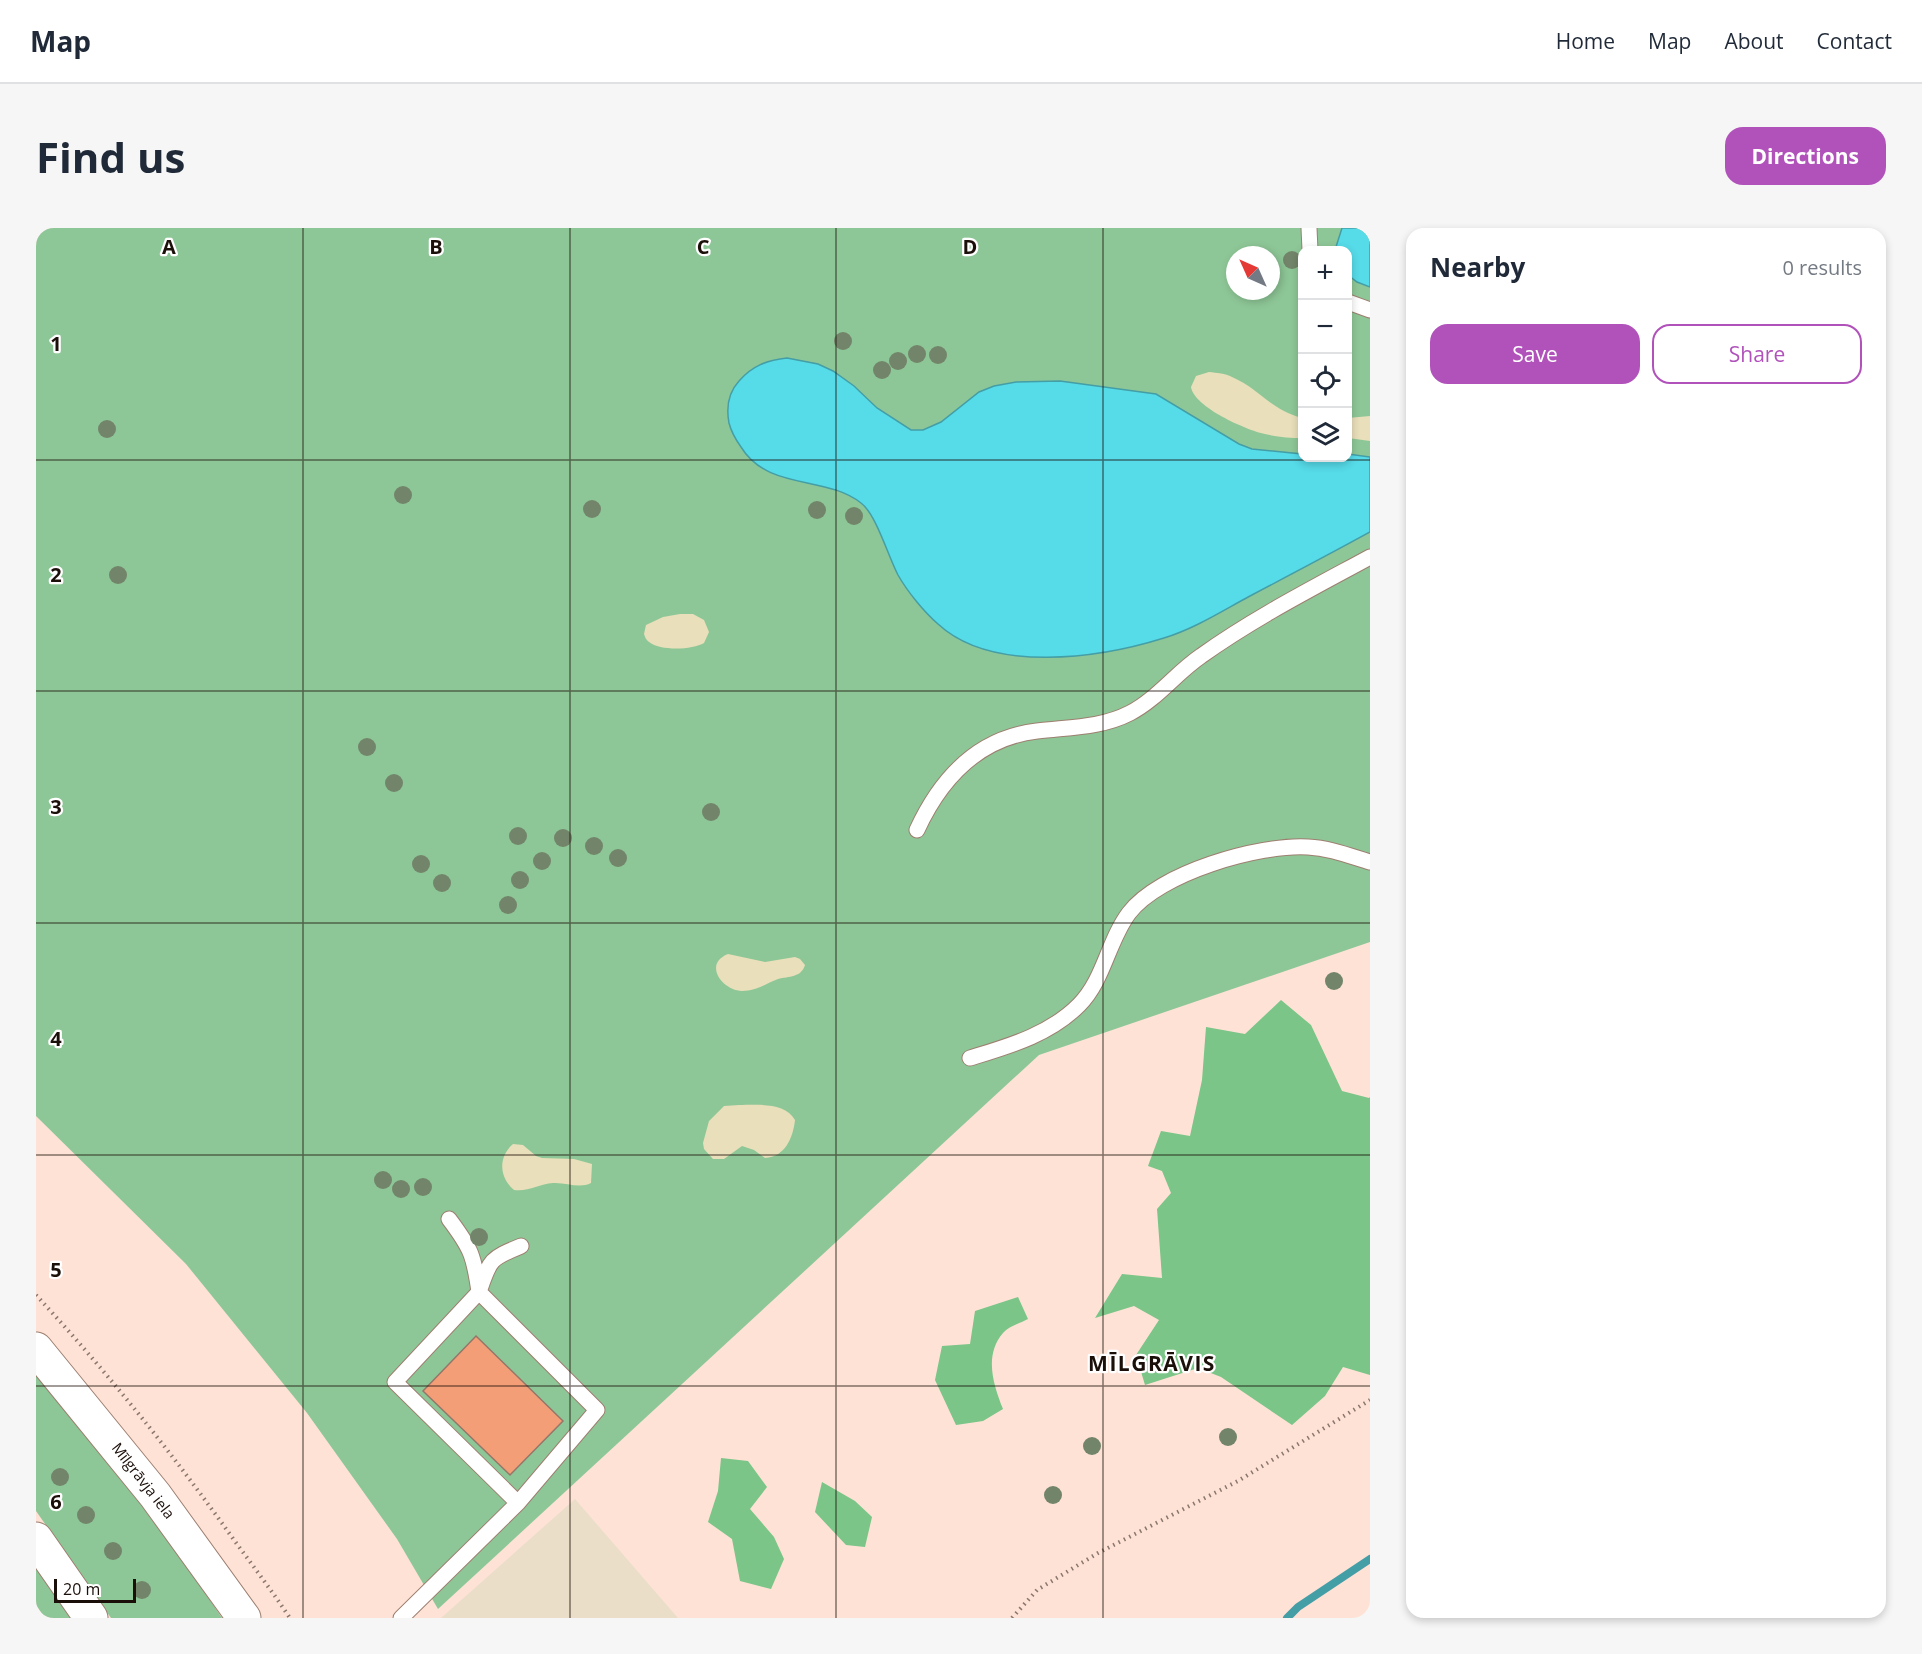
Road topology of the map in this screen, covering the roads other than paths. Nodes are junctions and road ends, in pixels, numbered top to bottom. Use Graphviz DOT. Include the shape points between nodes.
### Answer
graph roads {
  1 [pos="1309,228"];
  2 [pos="1310,246"];
  3 [pos="1352,304"];
  4 [pos="1370,310"];
  5 [pos="1370,557"];
  6 [pos="917,830"];
  7 [pos="1370,862"];
  8 [pos="970,1058"];
  9 [pos="449,1219"];
  10 [pos="521,1246"];
  11 [pos="479,1292"];
  12 [pos="36,1349"];
  13 [pos="518,1503"];
  14 [pos="36,1539"];
  15 [pos="91,1618"];
  16 [pos="244,1618"];
  17 [pos="401,1618"];
  1 -- 2 [label="lane"];
  3 -- 4 [label="lane"];
  5 -- 6 [label="lane" via="1218,644 1129,713 1094,725 1018,734 989,745 951,775 926,809"];
  7 -- 8 [label="lane" via="1325,849 1283,846 1220,862 1162,885 1140,901 1127,917 1091,990 1070,1014 1034,1036"];
  9 -- 11 [label="lane" via="468,1244"];
  10 -- 11 [label="lane" via="489,1263"];
  11 -- 13 [label="lane" via="597,1410"];
  11 -- 13 [label="lane" via="395,1382"];
  12 -- 16 [label="main road, Mīlgrāvja iela" via="155,1495"];
  13 -- 17 [label="lane"];
  14 -- 15 [label="main road"];
}
